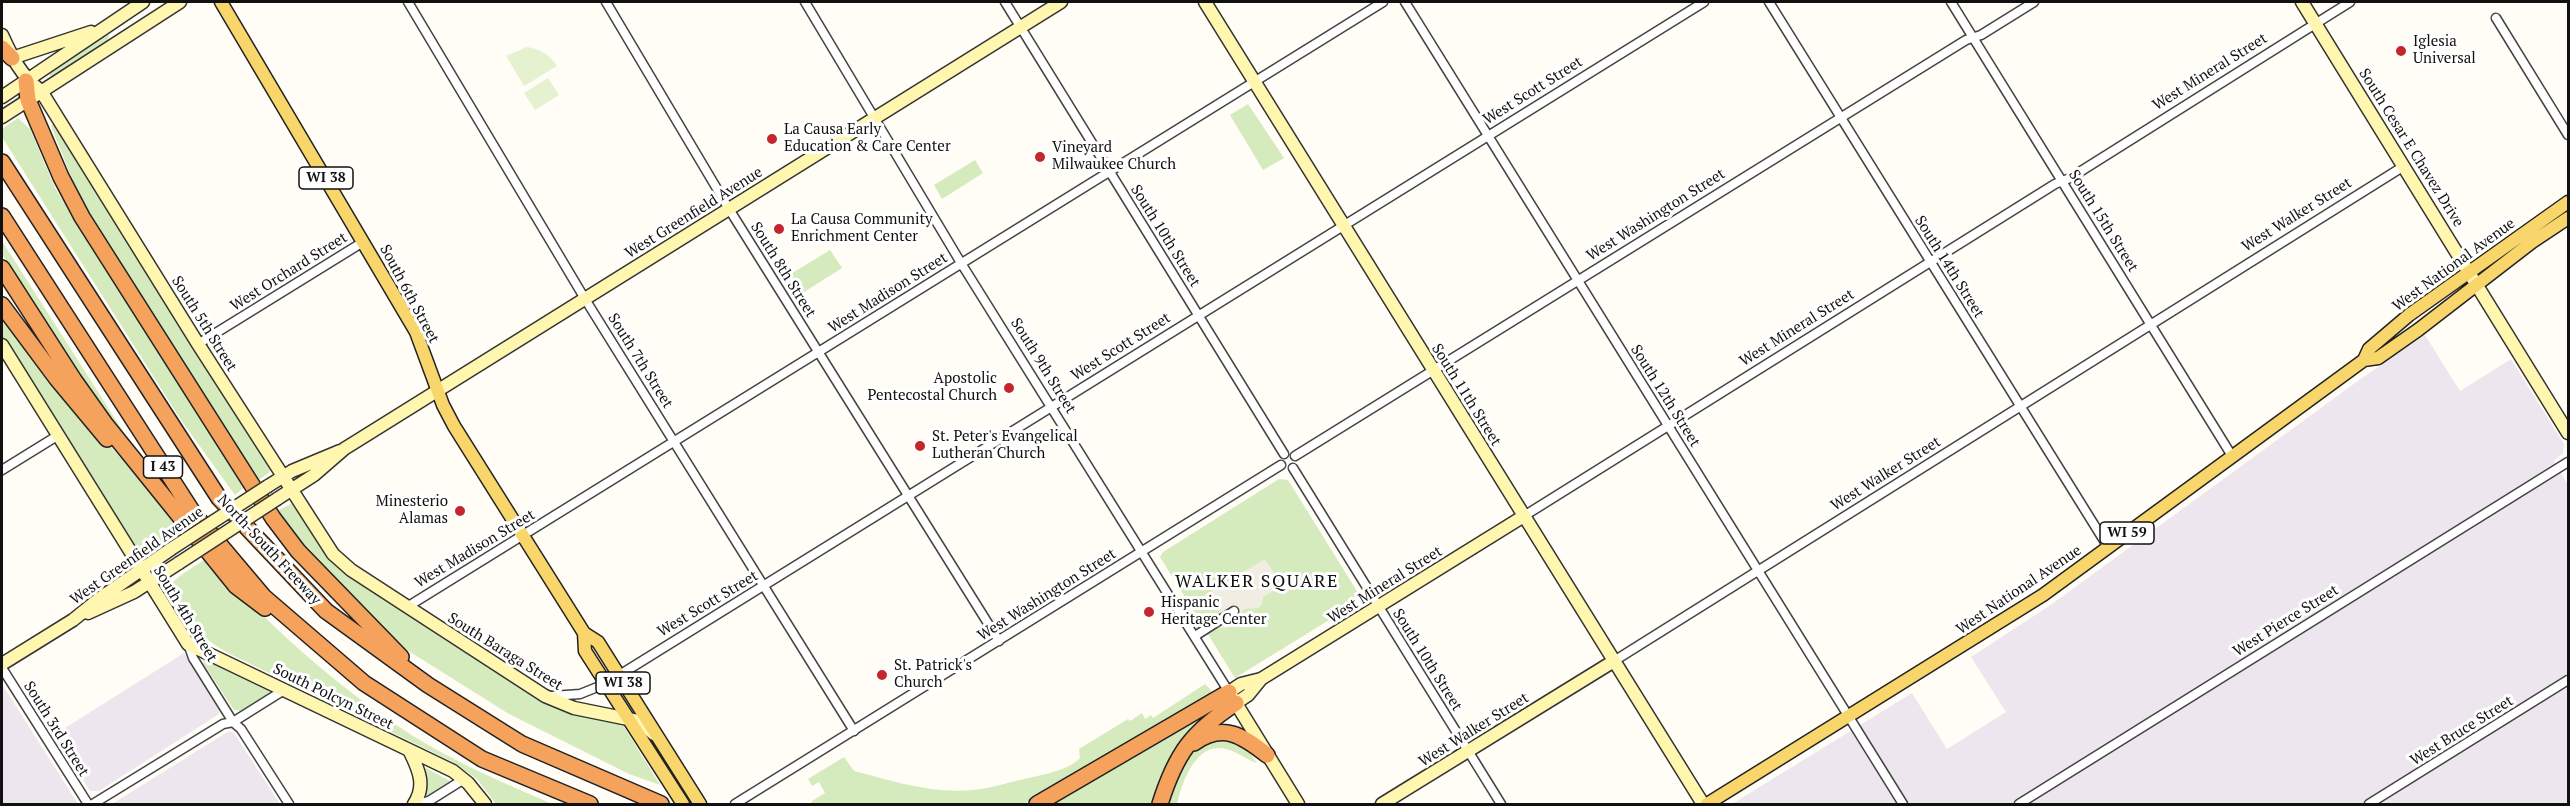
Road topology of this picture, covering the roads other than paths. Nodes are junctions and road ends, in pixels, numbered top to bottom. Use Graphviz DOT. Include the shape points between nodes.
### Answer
graph roads {
  1 [pos="143,2"];
  2 [pos="180,2"];
  3 [pos="221,2"];
  4 [pos="408,2"];
  5 [pos="606,2"];
  6 [pos="805,2"];
  7 [pos="1005,2"];
  8 [pos="1060,2"];
  9 [pos="1205,2"];
  10 [pos="1383,2"];
  11 [pos="1405,2"];
  12 [pos="1704,2"];
  13 [pos="1769,2"];
  14 [pos="1951,2"];
  15 [pos="2034,2"];
  16 [pos="2302,2"];
  17 [pos="2350,2"];
  18 [pos="2496,18"];
  19 [pos="2316,23"];
  20 [pos="1020,27"];
  21 [pos="104,28"];
  22 [pos="2,35"];
  23 [pos="1973,37"];
  24 [pos="7,53"];
  25 [pos="26,81"];
  26 [pos="1254,81"];
  27 [pos="3,96"];
  28 [pos="34,96"];
  29 [pos="2,117"];
  30 [pos="1840,117"];
  31 [pos="874,118"];
  32 [pos="1487,135"];
  33 [pos="2568,135"];
  34 [pos="3,164"];
  35 [pos="2404,166"];
  36 [pos="1109,172"];
  37 [pos="2063,181"];
  38 [pos="2568,202"];
  39 [pos="729,209"];
  40 [pos="2,216"];
  41 [pos="2568,218"];
  42 [pos="1343,225"];
  43 [pos="2528,237"];
  44 [pos="363,242"];
  45 [pos="1929,262"];
  46 [pos="961,263"];
  47 [pos="2,268"];
  48 [pos="2468,271"];
  49 [pos="1578,279"];
  50 [pos="2476,286"];
  51 [pos="585,299"];
  52 [pos="2,305"];
  53 [pos="1198,315"];
  54 [pos="2409,315"];
  55 [pos="2151,325"];
  56 [pos="2418,330"];
  57 [pos="198,344"];
  58 [pos="2,345"];
  59 [pos="818,352"];
  60 [pos="2364,360"];
  61 [pos="1434,371"];
  62 [pos="438,391"];
  63 [pos="1051,407"];
  64 [pos="2021,407"];
  65 [pos="2554,410"];
  66 [pos="2568,419"];
  67 [pos="1669,427"];
  68 [pos="2568,433"];
  69 [pos="57,436"];
  70 [pos="674,442"];
  71 [pos="344,449"];
  72 [pos="1284,454"];
  73 [pos="1295,456"];
  74 [pos="2232,456"];
  75 [pos="1281,465"];
  76 [pos="2567,466"];
  77 [pos="1293,468"];
  78 [pos="2,470"];
  79 [pos="284,476"];
  80 [pos="292,489"];
  81 [pos="907,497"];
  82 [pos="171,507"];
  83 [pos="1524,516"];
  84 [pos="523,536"];
  85 [pos="2108,547"];
  86 [pos="1143,551"];
  87 [pos="140,570"];
  88 [pos="1758,571"];
  89 [pos="148,583"];
  90 [pos="764,587"];
  91 [pos="407,607"];
  92 [pos="1378,607"];
  93 [pos="1234,611"];
  94 [pos="73,620"];
  95 [pos="584,633"];
  96 [pos="1195,636"];
  97 [pos="999,641"];
  98 [pos="188,644"];
  99 [pos="1614,661"];
  100 [pos="2,666"];
  101 [pos="619,675"];
  102 [pos="2568,680"];
  103 [pos="364,683"];
  104 [pos="604,684"];
  105 [pos="428,685"];
  106 [pos="284,690"];
  107 [pos="545,696"];
  108 [pos="1232,697"];
  109 [pos="1849,717"];
  110 [pos="627,718"];
  111 [pos="233,722"];
  112 [pos="854,731"];
  113 [pos="657,737"];
  114 [pos="1184,750"];
  115 [pos="1468,751"];
  116 [pos="410,752"];
  117 [pos="1268,755"];
  118 [pos="464,779"];
  119 [pos="88,804"];
  120 [pos="93,804"];
  121 [pos="289,804"];
  122 [pos="416,804"];
  123 [pos="485,804"];
  124 [pos="590,804"];
  125 [pos="661,804"];
  126 [pos="683,804"];
  127 [pos="700,804"];
  128 [pos="735,804"];
  129 [pos="1036,804"];
  130 [pos="1160,804"];
  131 [pos="1298,804"];
  132 [pos="1382,804"];
  133 [pos="1501,804"];
  134 [pos="1705,804"];
  135 [pos="1902,804"];
  136 [pos="2019,804"];
  137 [pos="2369,804"];
  1 -- 21 [label="street"];
  2 -- 28 [label="street"];
  3 -- 44 [label="main road, South 6th Street / WI 38"];
  4 -- 51 [label="street, South 7th Street"];
  5 -- 39 [label="street, South 8th Street"];
  6 -- 31 [label="street, South 9th Street"];
  7 -- 20 [label="street, South 10th Street"];
  8 -- 20 [label="street, West Greenfield Avenue"];
  9 -- 26 [label="street, South 11th Street"];
  10 -- 26 [label="street, West Madison Street"];
  11 -- 32 [label="street, South 12th Street"];
  12 -- 32 [label="street, West Scott Street"];
  13 -- 30 [label="street, South 14th Street"];
  14 -- 23 [label="street, South 15th Street"];
  15 -- 23 [label="street, West Washington Street"];
  16 -- 19 [label="street, South Cesar E Chavez Drive"];
  17 -- 19 [label="street, West Mineral Street"];
  18 -- 33 [label="street"];
  19 -- 35 [label="street, South Cesar E Chavez Drive"];
  19 -- 37 [label="street, West Mineral Street"];
  20 -- 31 [label="street, West Greenfield Avenue"];
  20 -- 36 [label="street, South 10th Street"];
  21 -- 24 [label="street"];
  21 -- 25 [label="street"];
  22 -- 24 [label="street"];
  23 -- 30 [label="street, West Washington Street"];
  23 -- 37 [label="street, South 15th Street"];
  24 -- 25 [label="street"];
  25 -- 27 [label="street"];
  25 -- 28 [label="highway"];
  26 -- 36 [label="street, West Madison Street"];
  26 -- 42 [label="street, South 11th Street"];
  28 -- 29 [label="street"];
  28 -- 57 [label="street, South 5th Street"];
  28 -- 105 [label="highway" via="61,177 82,217 273,518 298,551"];
  30 -- 45 [label="street, South 14th Street"];
  30 -- 49 [label="street, West Washington Street"];
  31 -- 39 [label="street, West Greenfield Avenue"];
  31 -- 46 [label="street, South 9th Street"];
  32 -- 42 [label="street, West Scott Street"];
  32 -- 49 [label="street, South 12th Street"];
  34 -- 105 [label="highway, North-South Freeway / I 43" via="219,498 326,611"];
  35 -- 48 [label="street, South Cesar E Chavez Drive"];
  35 -- 55 [label="street, West Walker Street"];
  36 -- 46 [label="street, West Madison Street"];
  36 -- 53 [label="street, South 10th Street"];
  37 -- 45 [label="street, West Mineral Street"];
  37 -- 55 [label="street, South 15th Street"];
  38 -- 43 [label="main road, West National Avenue / WI 59"];
  39 -- 51 [label="street, West Greenfield Avenue"];
  39 -- 59 [label="street, South 8th Street"];
  40 -- 103 [label="highway, North-South Freeway / I 43" via="194,514 264,597"];
  41 -- 43 [label="main road, West National Avenue / WI 59"];
  42 -- 53 [label="street, West Scott Street"];
  42 -- 61 [label="street, South 11th Street"];
  43 -- 48 [label="main road, West National Avenue / WI 59"];
  43 -- 50 [label="main road, West National Avenue / WI 59"];
  44 -- 57 [label="street, West Orchard Street"];
  44 -- 62 [label="main road, South 6th Street / WI 38" via="416,332"];
  45 -- 64 [label="street, South 14th Street"];
  45 -- 67 [label="street, West Mineral Street"];
  46 -- 59 [label="street, West Madison Street"];
  46 -- 63 [label="street, South 9th Street"];
  47 -- 82 [label="highway" via="74,380"];
  48 -- 50 [label="street, South Cesar E Chavez Drive"];
  48 -- 54 [label="main road, West National Avenue / WI 59"];
  49 -- 61 [label="street, West Washington Street"];
  49 -- 67 [label="street, South 12th Street"];
  50 -- 56 [label="main road, West National Avenue / WI 59"];
  50 -- 65 [label="street, South Cesar E Chavez Drive"];
  51 -- 62 [label="street, West Greenfield Avenue"];
  51 -- 70 [label="street, South 7th Street"];
  52 -- 82 [label="highway" via="93,424"];
  53 -- 63 [label="street, West Scott Street"];
  53 -- 72 [label="street, South 10th Street"];
  54 -- 56 [label="main road"];
  54 -- 60 [label="main road, West National Avenue / WI 59" via="2369,349"];
  55 -- 64 [label="street, West Walker Street"];
  55 -- 74 [label="street, South 15th Street"];
  56 -- 60 [label="main road, West National Avenue / WI 59" via="2378,357"];
  57 -- 79 [label="street, South 5th Street"];
  58 -- 69 [label="street, South 4th Street"];
  59 -- 70 [label="street, West Madison Street"];
  59 -- 81 [label="street, South 8th Street"];
  60 -- 74 [label="main road, West National Avenue / WI 59"];
  61 -- 73 [label="street, West Washington Street"];
  61 -- 83 [label="street, South 11th Street"];
  62 -- 71 [label="street, West Greenfield Avenue"];
  62 -- 84 [label="main road, South 6th Street / WI 38" via="454,426"];
  63 -- 81 [label="street, West Scott Street"];
  63 -- 86 [label="street, South 9th Street"];
  64 -- 85 [label="street, South 14th Street"];
  64 -- 88 [label="street, West Walker Street"];
  65 -- 66 [label="street"];
  65 -- 68 [label="street, South Cesar E Chavez Drive"];
  67 -- 83 [label="street, West Mineral Street"];
  67 -- 88 [label="street, South 12th Street"];
  69 -- 78 [label="street"];
  69 -- 87 [label="street, South 4th Street"];
  70 -- 84 [label="street, West Madison Street"];
  70 -- 90 [label="street, South 7th Street"];
  71 -- 79 [label="street, West Greenfield Avenue"];
  71 -- 80 [label="street, West Greenfield Avenue"];
  72 -- 73 [label="street"];
  72 -- 75 [label="street"];
  73 -- 77 [label="street"];
  74 -- 85 [label="main road, West National Avenue / WI 59"];
  75 -- 77 [label="street"];
  75 -- 86 [label="street, West Washington Street"];
  76 -- 136 [label="street, West Pierce Street"];
  77 -- 92 [label="street, South 10th Street"];
  79 -- 80 [label="street, South 5th Street"];
  79 -- 87 [label="street, West Greenfield Avenue, bridge"];
  80 -- 89 [label="street, West Greenfield Avenue, bridge"];
  80 -- 91 [label="street, South 5th Street" via="333,554"];
  81 -- 90 [label="street, West Scott Street"];
  81 -- 97 [label="street, South 8th Street"];
  82 -- 103 [label="highway" via="236,586"];
  83 -- 92 [label="street, West Mineral Street"];
  83 -- 99 [label="street, South 11th Street"];
  84 -- 91 [label="street, West Madison Street"];
  84 -- 95 [label="main road, South 6th Street / WI 38"];
  85 -- 109 [label="main road, West National Avenue / WI 59" via="2033,602"];
  86 -- 96 [label="street, South 9th Street"];
  86 -- 97 [label="street, West Washington Street"];
  87 -- 89 [label="street, South 4th Street"];
  87 -- 94 [label="street, West Greenfield Avenue"];
  88 -- 99 [label="street, West Walker Street"];
  88 -- 109 [label="street, South 12th Street"];
  89 -- 94 [label="street, West Greenfield Avenue"];
  89 -- 98 [label="street, South 4th Street"];
  90 -- 101 [label="street, West Scott Street"];
  90 -- 112 [label="street, South 7th Street"];
  91 -- 107 [label="street, South Baraga Street"];
  92 -- 108 [label="street, West Mineral Street" via="1261,679 1248,695"];
  92 -- 115 [label="street, South 10th Street"];
  93 -- 96 [label="street"];
  94 -- 100 [label="street, West Greenfield Avenue"];
  95 -- 101 [label="main road, South 6th Street / WI 38" via="598,642"];
  95 -- 104 [label="main road, South 6th Street / WI 38" via="585,651"];
  96 -- 108 [label="street, South 9th Street"];
  97 -- 112 [label="street, West Washington Street"];
  98 -- 106 [label="street, South Polcyn Street"];
  98 -- 111 [label="street, South 4th Street"];
  99 -- 115 [label="street, West Walker Street"];
  99 -- 134 [label="street, South 11th Street"];
  100 -- 119 [label="street, South 3rd Street"];
  101 -- 104 [label="street, West Scott Street"];
  101 -- 113 [label="main road, South 6th Street / WI 38"];
  102 -- 137 [label="street, West Bruce Street"];
  103 -- 124 [label="highway, North-South Freeway / I 43" via="482,759"];
  104 -- 107 [label="street, West Scott Street" via="567,697"];
  104 -- 110 [label="main road, South 6th Street / WI 38"];
  105 -- 125 [label="highway, North-South Freeway / I 43" via="522,744"];
  106 -- 111 [label="street"];
  106 -- 116 [label="street, South Polcyn Street"];
  107 -- 110 [label="street, South Baraga Street" via="592,713"];
  108 -- 114 [label="highway"];
  108 -- 117 [label="street, South 9th Street"];
  108 -- 129 [label="highway"];
  109 -- 134 [label="main road, West National Avenue / WI 59"];
  109 -- 135 [label="street, South 12th Street"];
  110 -- 113 [label="street, South Baraga Street" via="646,726"];
  110 -- 126 [label="main road, South 6th Street / WI 38"];
  111 -- 120 [label="street" via="223,724"];
  111 -- 121 [label="street, South 4th Street"];
  112 -- 128 [label="street, West Washington Street"];
  113 -- 127 [label="main road, South 6th Street / WI 38"];
  114 -- 117 [label="highway" via="1204,736 1222,733 1244,737"];
  114 -- 130 [label="highway" via="1169,775"];
  115 -- 132 [label="street, West Walker Street"];
  115 -- 133 [label="street, South 10th Street"];
  116 -- 118 [label="street, South Polcyn Street"];
  116 -- 122 [label="street" via="421,777"];
  117 -- 131 [label="street, South 9th Street"];
  118 -- 122 [label="street" via="429,801"];
  118 -- 123 [label="street"];
}
